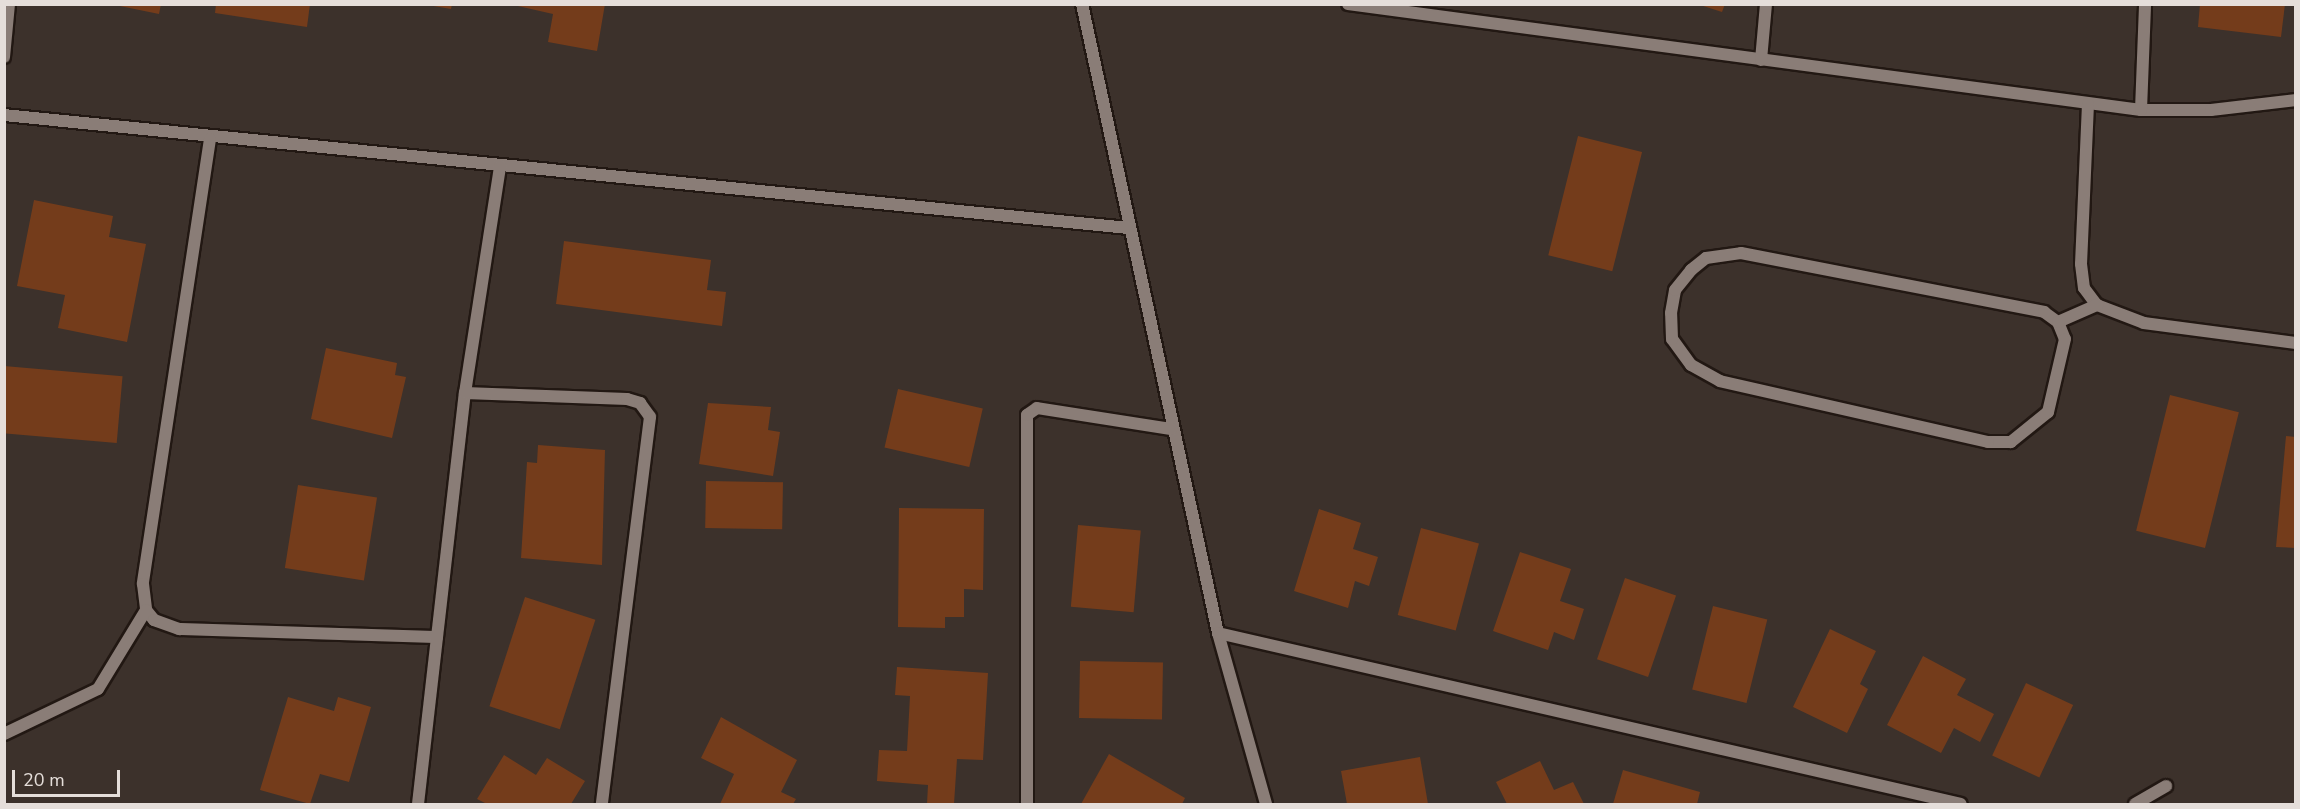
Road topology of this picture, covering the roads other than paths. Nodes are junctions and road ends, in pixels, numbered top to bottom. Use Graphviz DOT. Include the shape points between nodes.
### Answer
graph roads {
  1 [pos="9,4"];
  2 [pos="1082,4"];
  3 [pos="1348,4"];
  4 [pos="1766,4"];
  5 [pos="2145,4"];
  6 [pos="4,57"];
  7 [pos="1761,60"];
  8 [pos="2295,100"];
  9 [pos="2088,104"];
  10 [pos="2141,110"];
  11 [pos="4,115"];
  12 [pos="210,139"];
  13 [pos="500,166"];
  14 [pos="1128,228"];
  15 [pos="2097,305"];
  16 [pos="2058,322"];
  17 [pos="2295,343"];
  18 [pos="465,393"];
  19 [pos="1172,429"];
  20 [pos="146,610"];
  21 [pos="1218,633"];
  22 [pos="437,637"];
  23 [pos="4,734"];
  24 [pos="2166,786"];
  25 [pos="418,804"];
  26 [pos="602,804"];
  27 [pos="1027,804"];
  28 [pos="1266,804"];
  29 [pos="1961,804"];
  30 [pos="2135,804"];
  1 -- 6 [label="street"];
  2 -- 14 [label="street"];
  3 -- 7 [label="street"];
  4 -- 7 [label="street"];
  5 -- 10 [label="street"];
  7 -- 9 [label="street"];
  8 -- 10 [label="street" via="2211,110"];
  9 -- 10 [label="street"];
  9 -- 15 [label="street" via="2081,264 2084,288"];
  11 -- 12 [label="street"];
  12 -- 13 [label="street"];
  12 -- 20 [label="street" via="143,584"];
  13 -- 14 [label="street"];
  13 -- 18 [label="street"];
  14 -- 19 [label="street"];
  15 -- 16 [label="street"];
  15 -- 17 [label="street" via="2144,323"];
  16 -- 16 [label="street" via="2030,306 1741,253 1706,258 1691,270 1675,290 1671,313 1672,339 1691,365 1720,381 1988,442 2011,442 2048,412 2065,339"];
  18 -- 22 [label="street"];
  18 -- 26 [label="street" via="627,399 640,403 650,417"];
  19 -- 21 [label="street"];
  19 -- 27 [label="street" via="1037,408 1027,415"];
  20 -- 22 [label="street" via="154,620 178,629"];
  20 -- 23 [label="street" via="98,689 73,705"];
  21 -- 28 [label="street"];
  21 -- 29 [label="street"];
  22 -- 25 [label="street"];
  24 -- 30 [label="street"];
}
